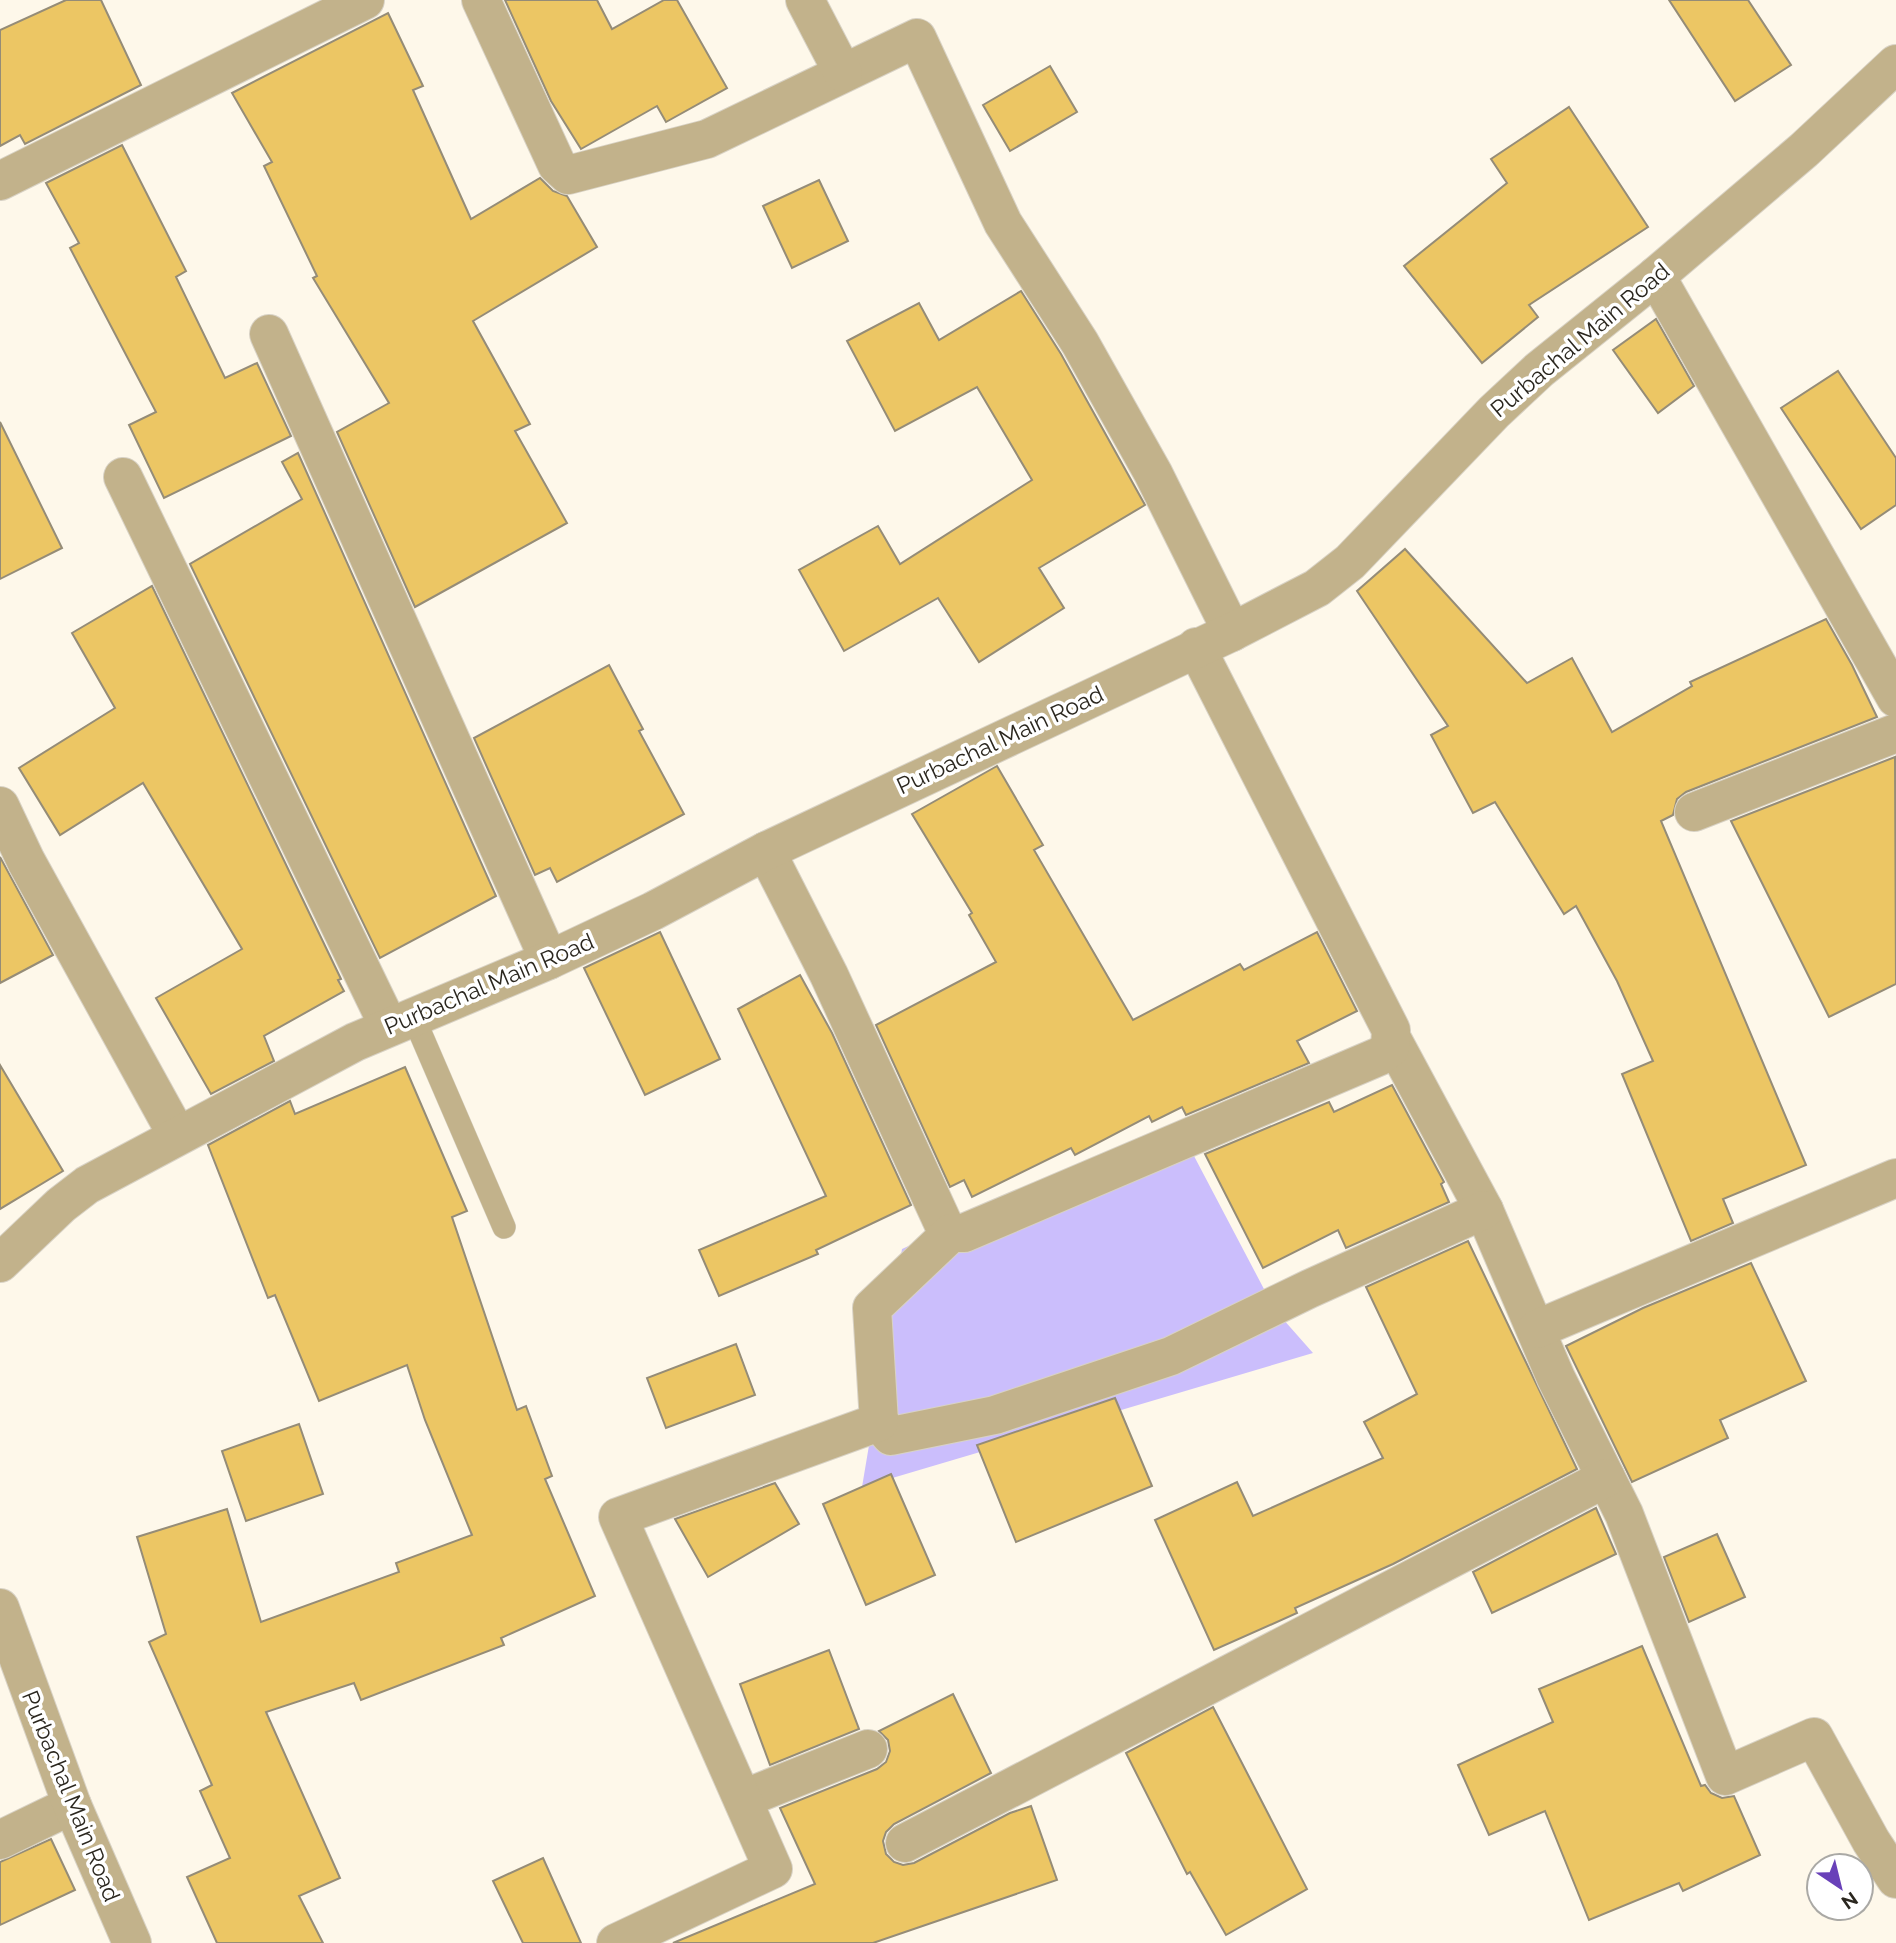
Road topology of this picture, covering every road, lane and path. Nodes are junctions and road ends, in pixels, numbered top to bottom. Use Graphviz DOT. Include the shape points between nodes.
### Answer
graph roads {
  1 [pos="365,0"];
  2 [pos="481,0"];
  3 [pos="805,0"];
  4 [pos="1896,64"];
  5 [pos="843,73"];
  6 [pos="0,181"];
  7 [pos="1656,276"];
  8 [pos="269,334"];
  9 [pos="123,477"];
  10 [pos="1232,632"];
  11 [pos="1196,647"];
  12 [pos="1896,698"];
  13 [pos="1896,733"];
  14 [pos="0,806"];
  15 [pos="1694,813"];
  16 [pos="766,851"];
  17 [pos="549,960"];
  18 [pos="401,1022"];
  19 [pos="1392,1040"];
  20 [pos="177,1135"];
  21 [pos="1896,1178"];
  22 [pos="1484,1210"];
  23 [pos="504,1227"];
  24 [pos="951,1233"];
  25 [pos="0,1264"];
  26 [pos="1537,1329"];
  27 [pos="879,1422"];
  28 [pos="1606,1479"];
  29 [pos="0,1608"];
  30 [pos="868,1749"];
  31 [pos="743,1799"];
  32 [pos="72,1805"];
  33 [pos="0,1840"];
  34 [pos="905,1843"];
  35 [pos="1896,1879"];
  36 [pos="132,1943"];
  37 [pos="616,1943"];
  1 -- 6 [label="street"];
  2 -- 5 [label="street" via="557,165 568,175 707,139"];
  3 -- 5 [label="street"];
  4 -- 7 [label="street, Purbachal Main Road" via="1804,150"];
  5 -- 10 [label="street" via="917,38 1003,223 1080,343"];
  7 -- 10 [label="street, Purbachal Main Road" via="1493,412 1350,562 1317,588"];
  7 -- 12 [label="street"];
  8 -- 17 [label="street"];
  9 -- 18 [label="street"];
  10 -- 11 [label="street, Purbachal Main Road"];
  11 -- 16 [label="street, Purbachal Main Road"];
  11 -- 19 [label="street" via="1391,1030"];
  13 -- 15 [label="street"];
  14 -- 20 [label="street"];
  16 -- 17 [label="street, Purbachal Main Road"];
  16 -- 24 [label="street"];
  17 -- 18 [label="street, Purbachal Main Road"];
  18 -- 20 [label="street, Purbachal Main Road"];
  18 -- 23 [label="lane"];
  19 -- 22 [label="street"];
  19 -- 24 [label="street" via="1380,1056 964,1233"];
  20 -- 25 [label="street, Purbachal Main Road" via="74,1195"];
  21 -- 26 [label="street"];
  22 -- 26 [label="street"];
  22 -- 27 [label="street" via="1171,1356 995,1415 891,1436"];
  24 -- 27 [label="street" via="872,1308"];
  26 -- 28 [label="street"];
  27 -- 31 [label="street" via="618,1517"];
  28 -- 34 [label="street"];
  28 -- 35 [label="street" via="1624,1514 1725,1776 1814,1737"];
  29 -- 32 [label="street, Purbachal Main Road"];
  30 -- 31 [label="street"];
  31 -- 37 [label="street" via="773,1869"];
  32 -- 33 [label="street"];
  32 -- 36 [label="street, Purbachal Main Road"];
}
